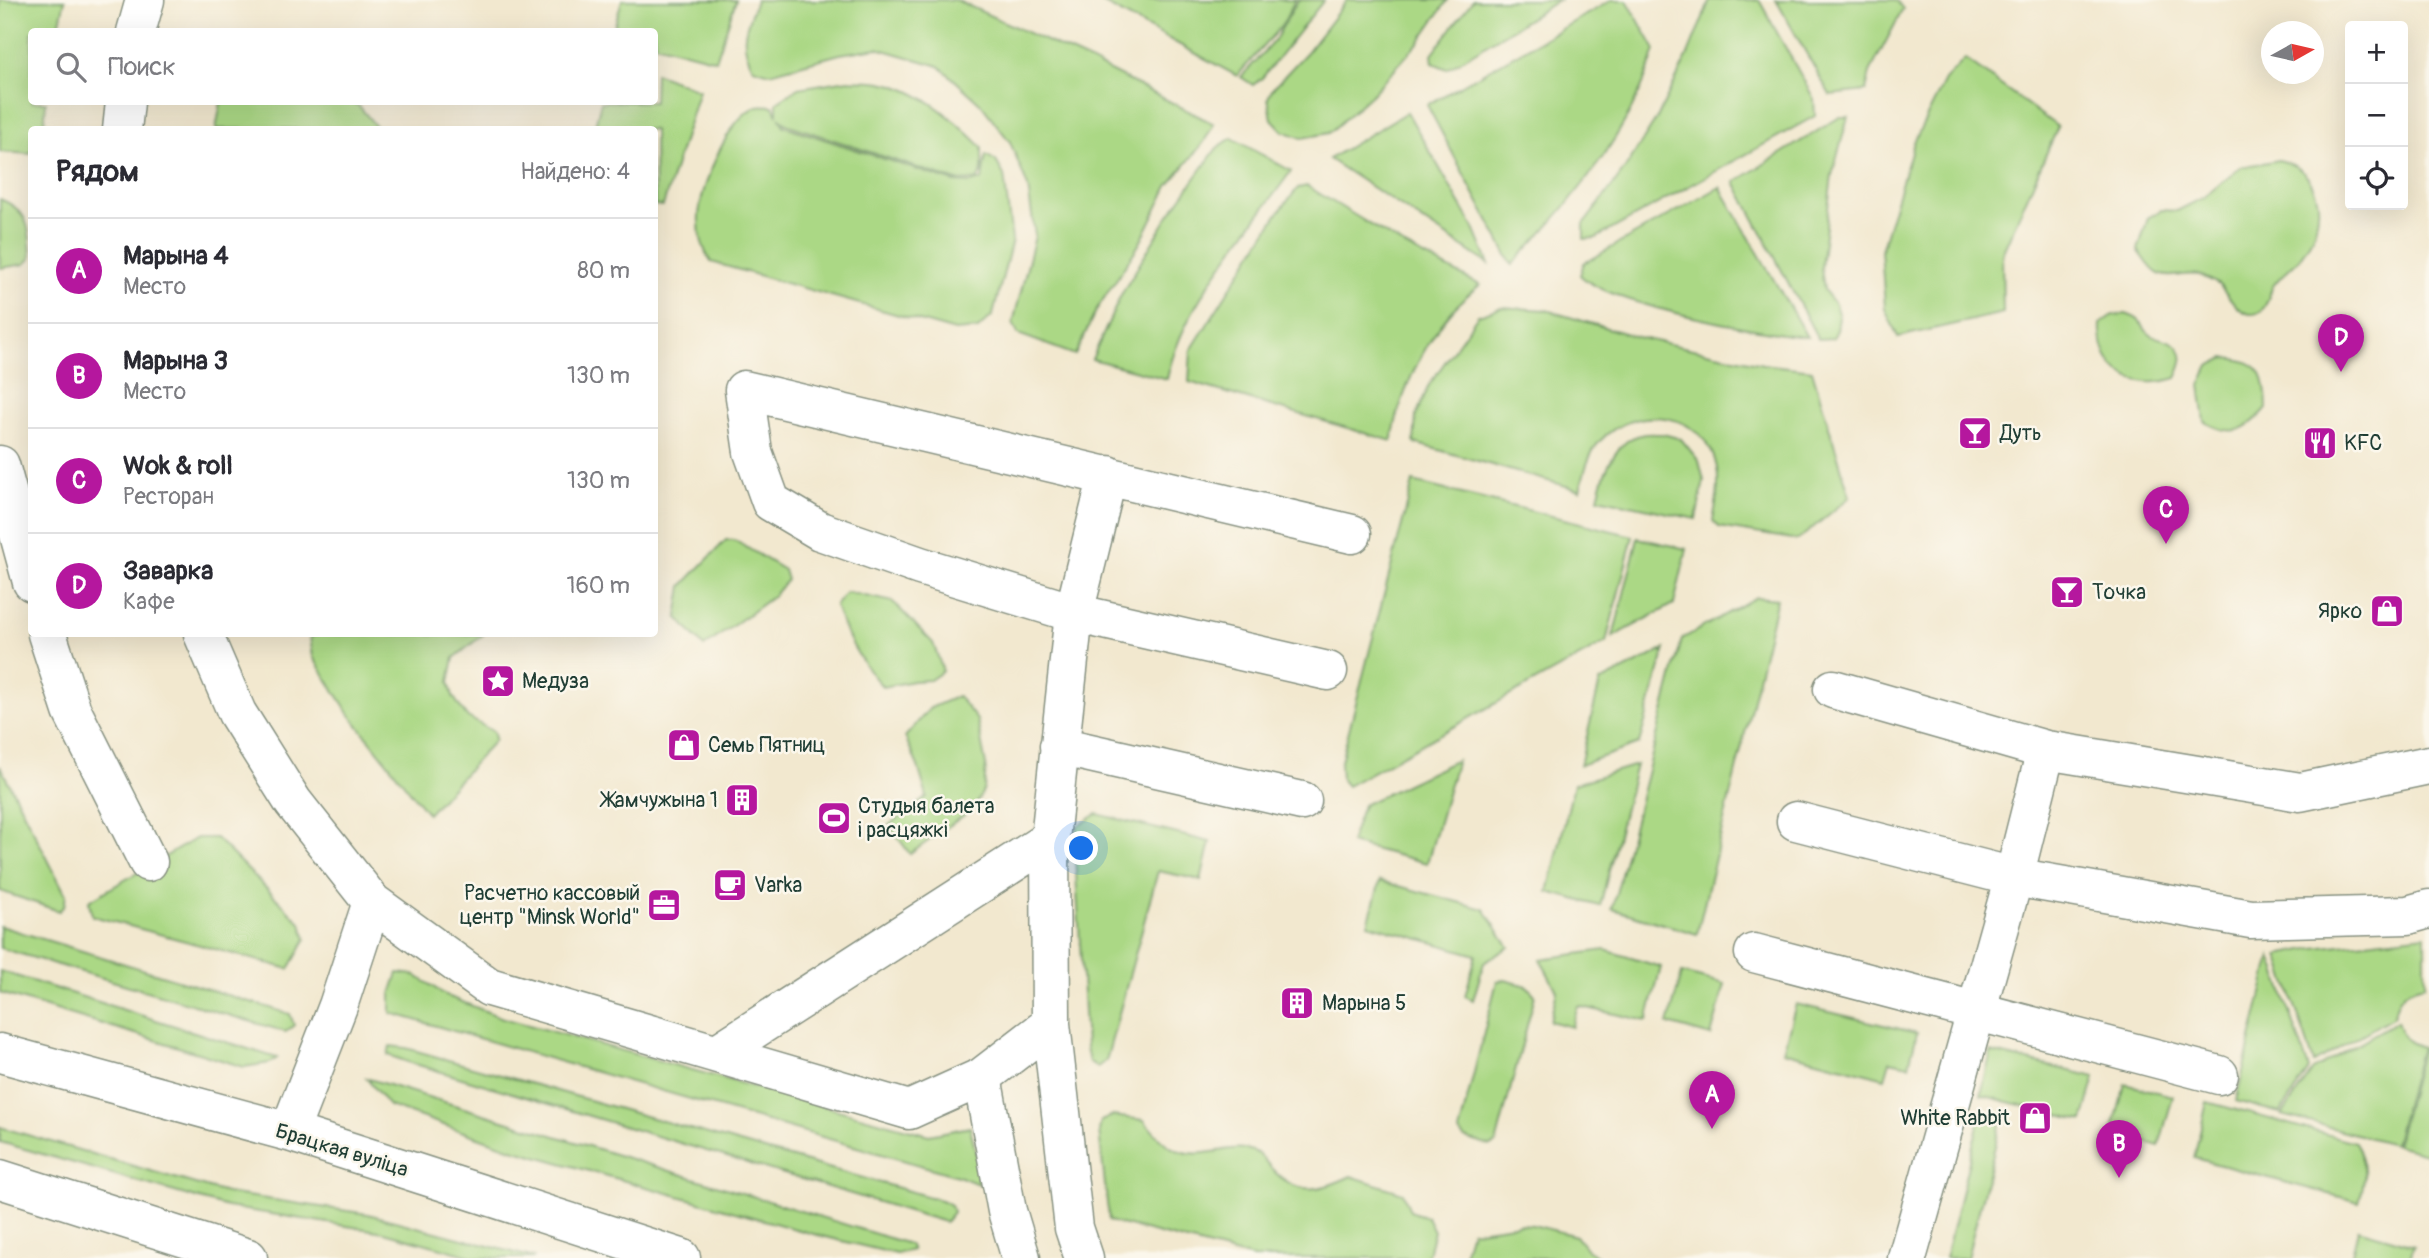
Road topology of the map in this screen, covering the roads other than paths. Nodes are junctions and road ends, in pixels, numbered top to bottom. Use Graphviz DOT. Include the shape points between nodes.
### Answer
graph roads {
  1 [pos="145,0"];
  2 [pos="137,28"];
  3 [pos="125,105"];
  4 [pos="122,126"];
  5 [pos="0,465"];
  6 [pos="1108,475"];
  7 [pos="1352,534"];
  8 [pos="28,567"];
  9 [pos="1074,613"];
  10 [pos="48,637"];
  11 [pos="204,637"];
  12 [pos="1328,671"];
  13 [pos="1833,689"];
  14 [pos="1059,746"];
  15 [pos="2046,750"];
  16 [pos="2429,765"];
  17 [pos="1302,801"];
  18 [pos="1796,821"];
  19 [pos="1050,839"];
  20 [pos="148,862"];
  21 [pos="2014,877"];
  22 [pos="372,902"];
  23 [pos="2429,909"];
  24 [pos="1754,953"];
  25 [pos="1975,1012"];
  26 [pos="1051,1024"];
  27 [pos="719,1052"];
  28 [pos="0,1053"];
  29 [pos="2219,1075"];
  30 [pos="982,1077"];
  31 [pos="289,1132"];
  32 [pos="0,1180"];
  33 [pos="248,1258"];
  34 [pos="681,1258"];
  35 [pos="1021,1258"];
  36 [pos="1084,1258"];
  37 [pos="1907,1258"];
  1 -- 2 [label="street"];
  3 -- 4 [label="street"];
  5 -- 8 [label="street"];
  6 -- 7 [label="street"];
  6 -- 9 [label="street"];
  6 -- 9 [label="street" via="744,390 753,452 771,502 833,536"];
  9 -- 12 [label="street"];
  9 -- 14 [label="street"];
  10 -- 20 [label="street" via="72,711"];
  11 -- 22 [label="street" via="237,713 293,802"];
  13 -- 15 [label="street"];
  14 -- 17 [label="street"];
  14 -- 19 [label="street"];
  15 -- 16 [label="street" via="2300,792"];
  15 -- 21 [label="street"];
  18 -- 21 [label="street"];
  19 -- 26 [label="street"];
  19 -- 27 [label="street"];
  21 -- 23 [label="street" via="2251,919 2408,915"];
  21 -- 25 [label="street"];
  22 -- 27 [label="street" via="489,987"];
  22 -- 31 [label="street"];
  24 -- 25 [label="street"];
  25 -- 29 [label="street"];
  25 -- 37 [label="street"];
  26 -- 30 [label="street"];
  26 -- 36 [label="street" via="1074,1228"];
  27 -- 30 [label="street" via="909,1110"];
  28 -- 31 [label="street, Брацкая вуліца"];
  30 -- 35 [label="street" via="1007,1211"];
  31 -- 34 [label="street, Брацкая вуліца"];
  32 -- 33 [label="street"];
}
